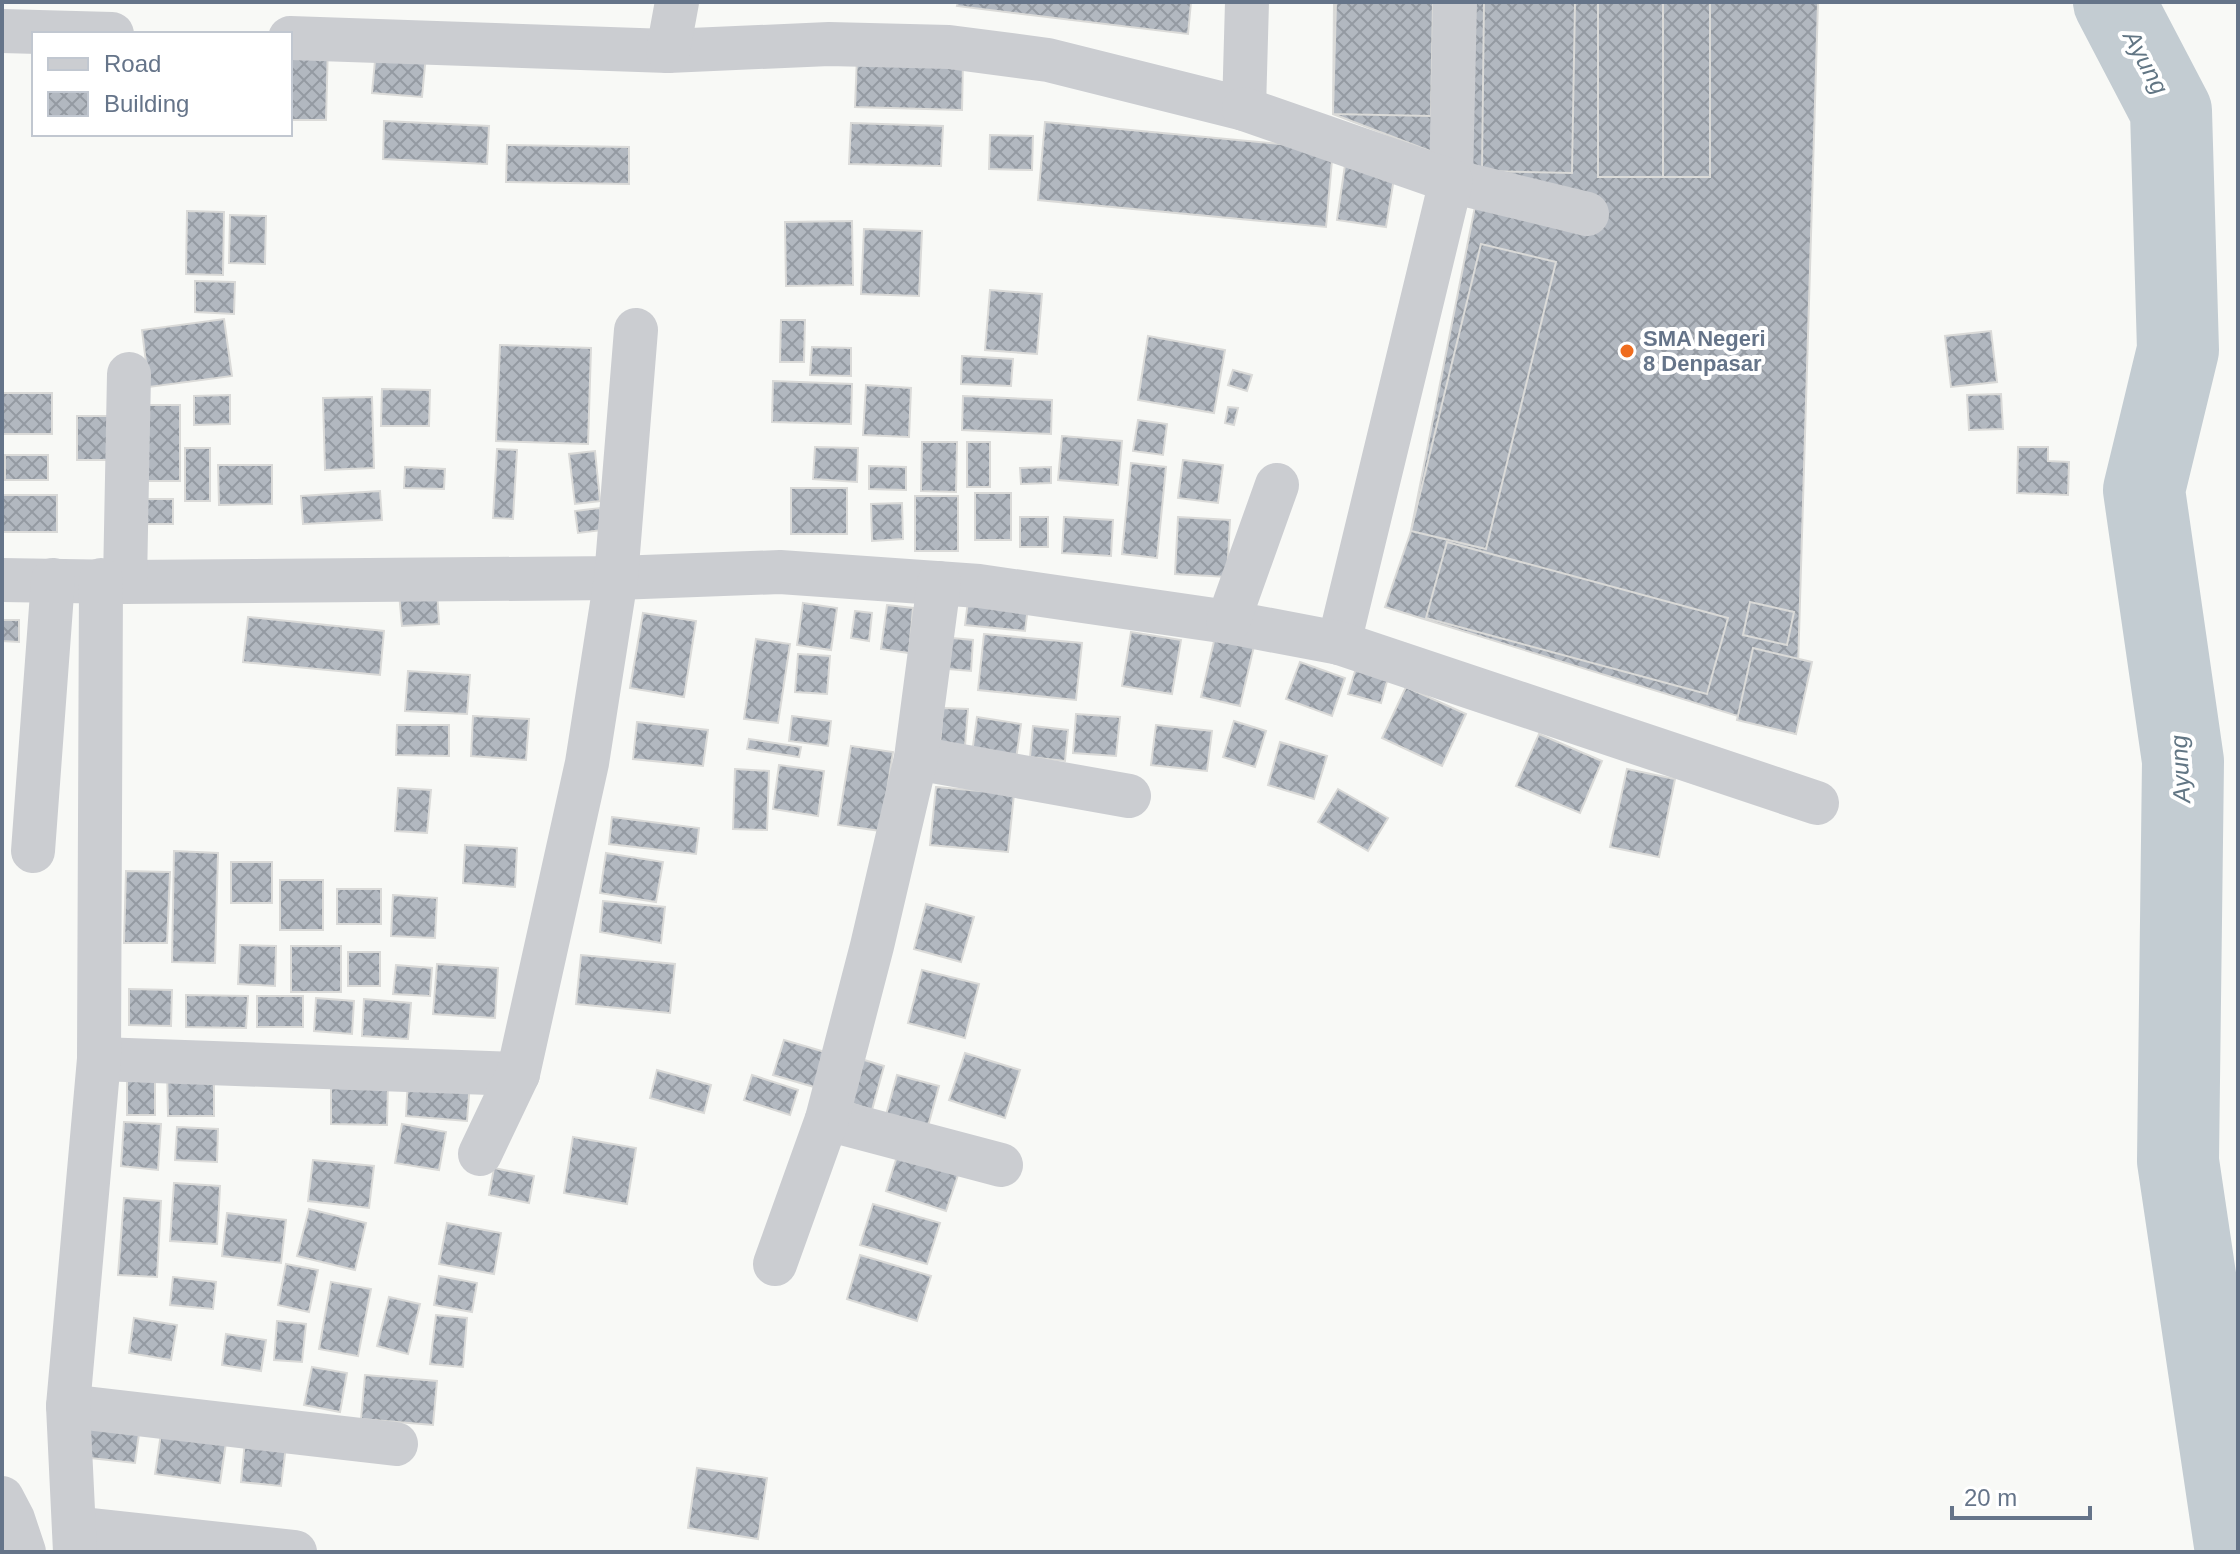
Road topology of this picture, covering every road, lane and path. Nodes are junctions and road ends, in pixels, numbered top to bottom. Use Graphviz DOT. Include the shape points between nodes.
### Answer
graph roads {
  1 [pos="677,2"];
  2 [pos="1247,2"];
  3 [pos="1455,2"];
  4 [pos="2,31"];
  5 [pos="39,32"];
  6 [pos="292,38"];
  7 [pos="668,51"];
  8 [pos="1244,109"];
  9 [pos="1451,181"];
  10 [pos="1587,214"];
  11 [pos="636,330"];
  12 [pos="129,374"];
  13 [pos="1277,485"];
  14 [pos="616,578"];
  15 [pos="2,580"];
  16 [pos="53,580"];
  17 [pos="113,581"];
  18 [pos="939,583"];
  19 [pos="1228,622"];
  20 [pos="1339,643"];
  21 [pos="916,758"];
  22 [pos="1129,796"];
  23 [pos="1817,803"];
  24 [pos="33,851"];
  25 [pos="99,1059"];
  26 [pos="518,1074"];
  27 [pos="827,1119"];
  28 [pos="480,1154"];
  29 [pos="1001,1165"];
  30 [pos="775,1264"];
  31 [pos="68,1406"];
  32 [pos="396,1444"];
  33 [pos="2,1498"];
  34 [pos="74,1540"];
  35 [pos="24,1552"];
  36 [pos="295,1552"];
  1 -- 7 [label="street"];
  2 -- 8 [label="street"];
  3 -- 9 [label="street"];
  4 -- 5 [label="street"];
  6 -- 7 [label="street"];
  7 -- 8 [label="street" via="829,44 949,47 1048,60"];
  8 -- 9 [label="street"];
  9 -- 10 [label="street"];
  9 -- 20 [label="street"];
  11 -- 14 [label="street"];
  12 -- 17 [label="street"];
  13 -- 19 [label="street"];
  14 -- 17 [label="street"];
  14 -- 18 [label="street" via="780,572"];
  14 -- 26 [label="street" via="587,763"];
  15 -- 16 [label="street"];
  16 -- 17 [label="street"];
  16 -- 24 [label="street"];
  17 -- 25 [label="street"];
  18 -- 19 [label="street"];
  18 -- 21 [label="street"];
  19 -- 20 [label="street"];
  20 -- 23 [label="street"];
  21 -- 22 [label="street"];
  21 -- 27 [label="street"];
  25 -- 26 [label="street"];
  25 -- 31 [label="street"];
  26 -- 28 [label="street"];
  27 -- 29 [label="street"];
  27 -- 30 [label="street"];
  31 -- 32 [label="street"];
  31 -- 34 [label="street"];
  33 -- 35 [label="street"];
  34 -- 36 [label="street"];
}
